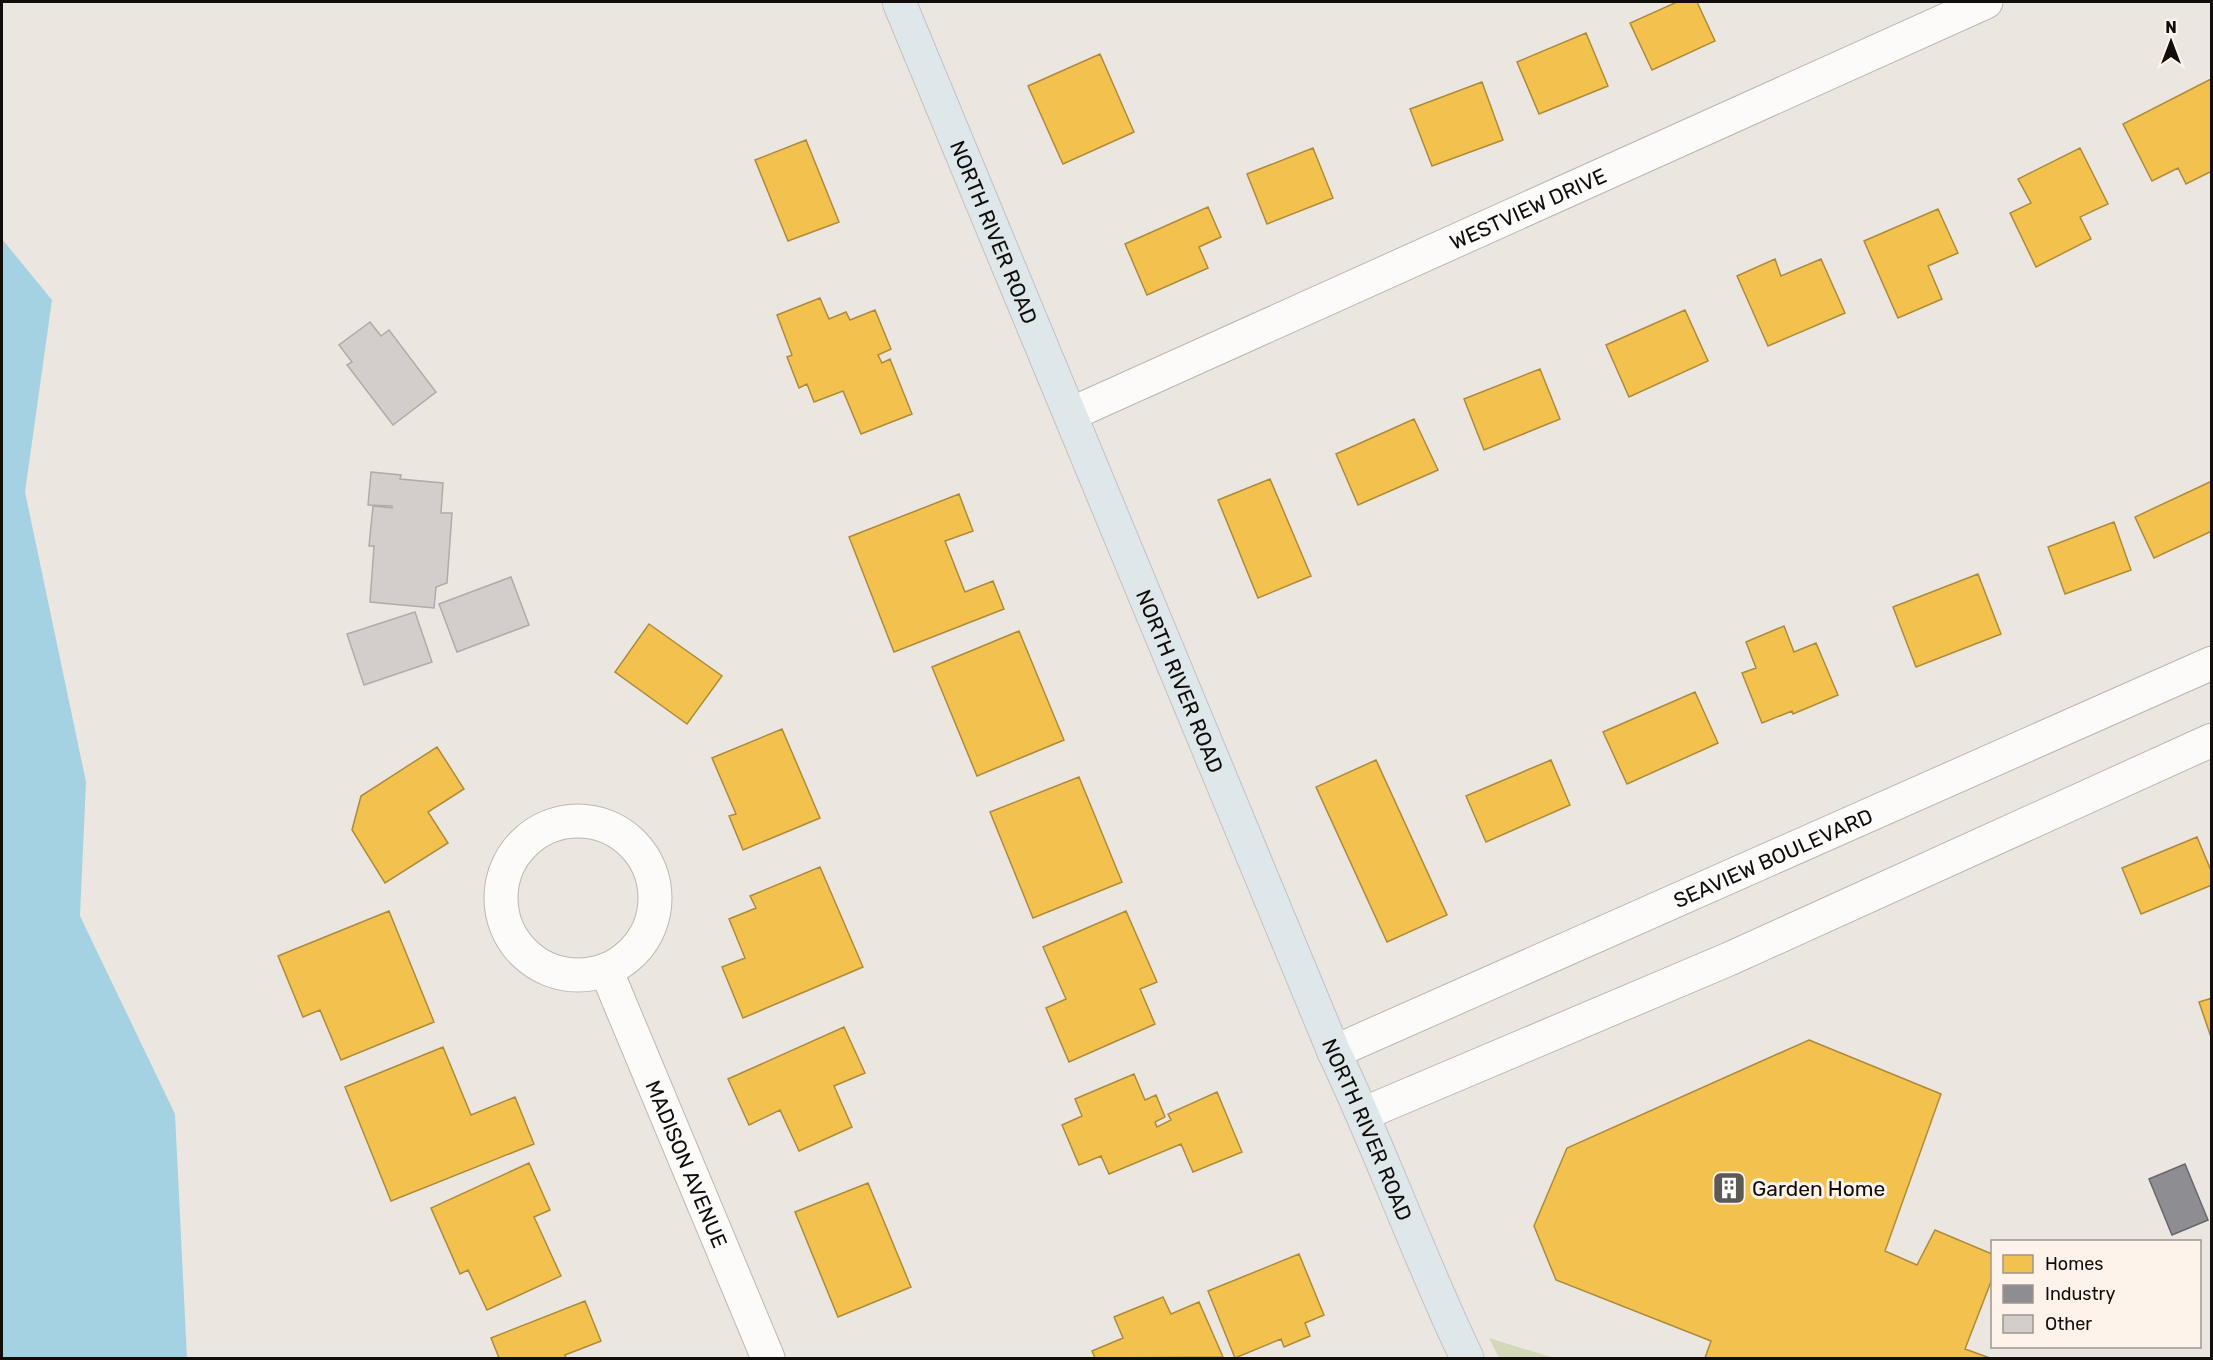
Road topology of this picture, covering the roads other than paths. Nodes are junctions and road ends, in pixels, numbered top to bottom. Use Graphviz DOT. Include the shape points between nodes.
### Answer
graph roads {
  1 [pos="899,2"];
  2 [pos="1986,2"];
  3 [pos="1071,414"];
  4 [pos="2211,663"];
  5 [pos="2211,740"];
  6 [pos="606,970"];
  7 [pos="1334,1052"];
  8 [pos="1363,1114"];
  9 [pos="768,1359"];
  10 [pos="1467,1359"];
  1 -- 3 [label="main road, NORTH RIVER ROAD"];
  2 -- 3 [label="street, WESTVIEW DRIVE"];
  3 -- 7 [label="main road, NORTH RIVER ROAD"];
  4 -- 7 [label="street, SEAVIEW BOULEVARD"];
  5 -- 8 [label="street" via="1729,959"];
  6 -- 6 [label="street" via="628,957 644,938 654,915 655,889 648,865 634,844 614,829 590,821 565,821 540,830 520,846 506,868 500,893 503,919 510,934 532,960 555,972 581,976"];
  6 -- 9 [label="street, MADISON AVENUE"];
  7 -- 8 [label="main road, NORTH RIVER ROAD"];
  8 -- 10 [label="main road, NORTH RIVER ROAD"];
}
